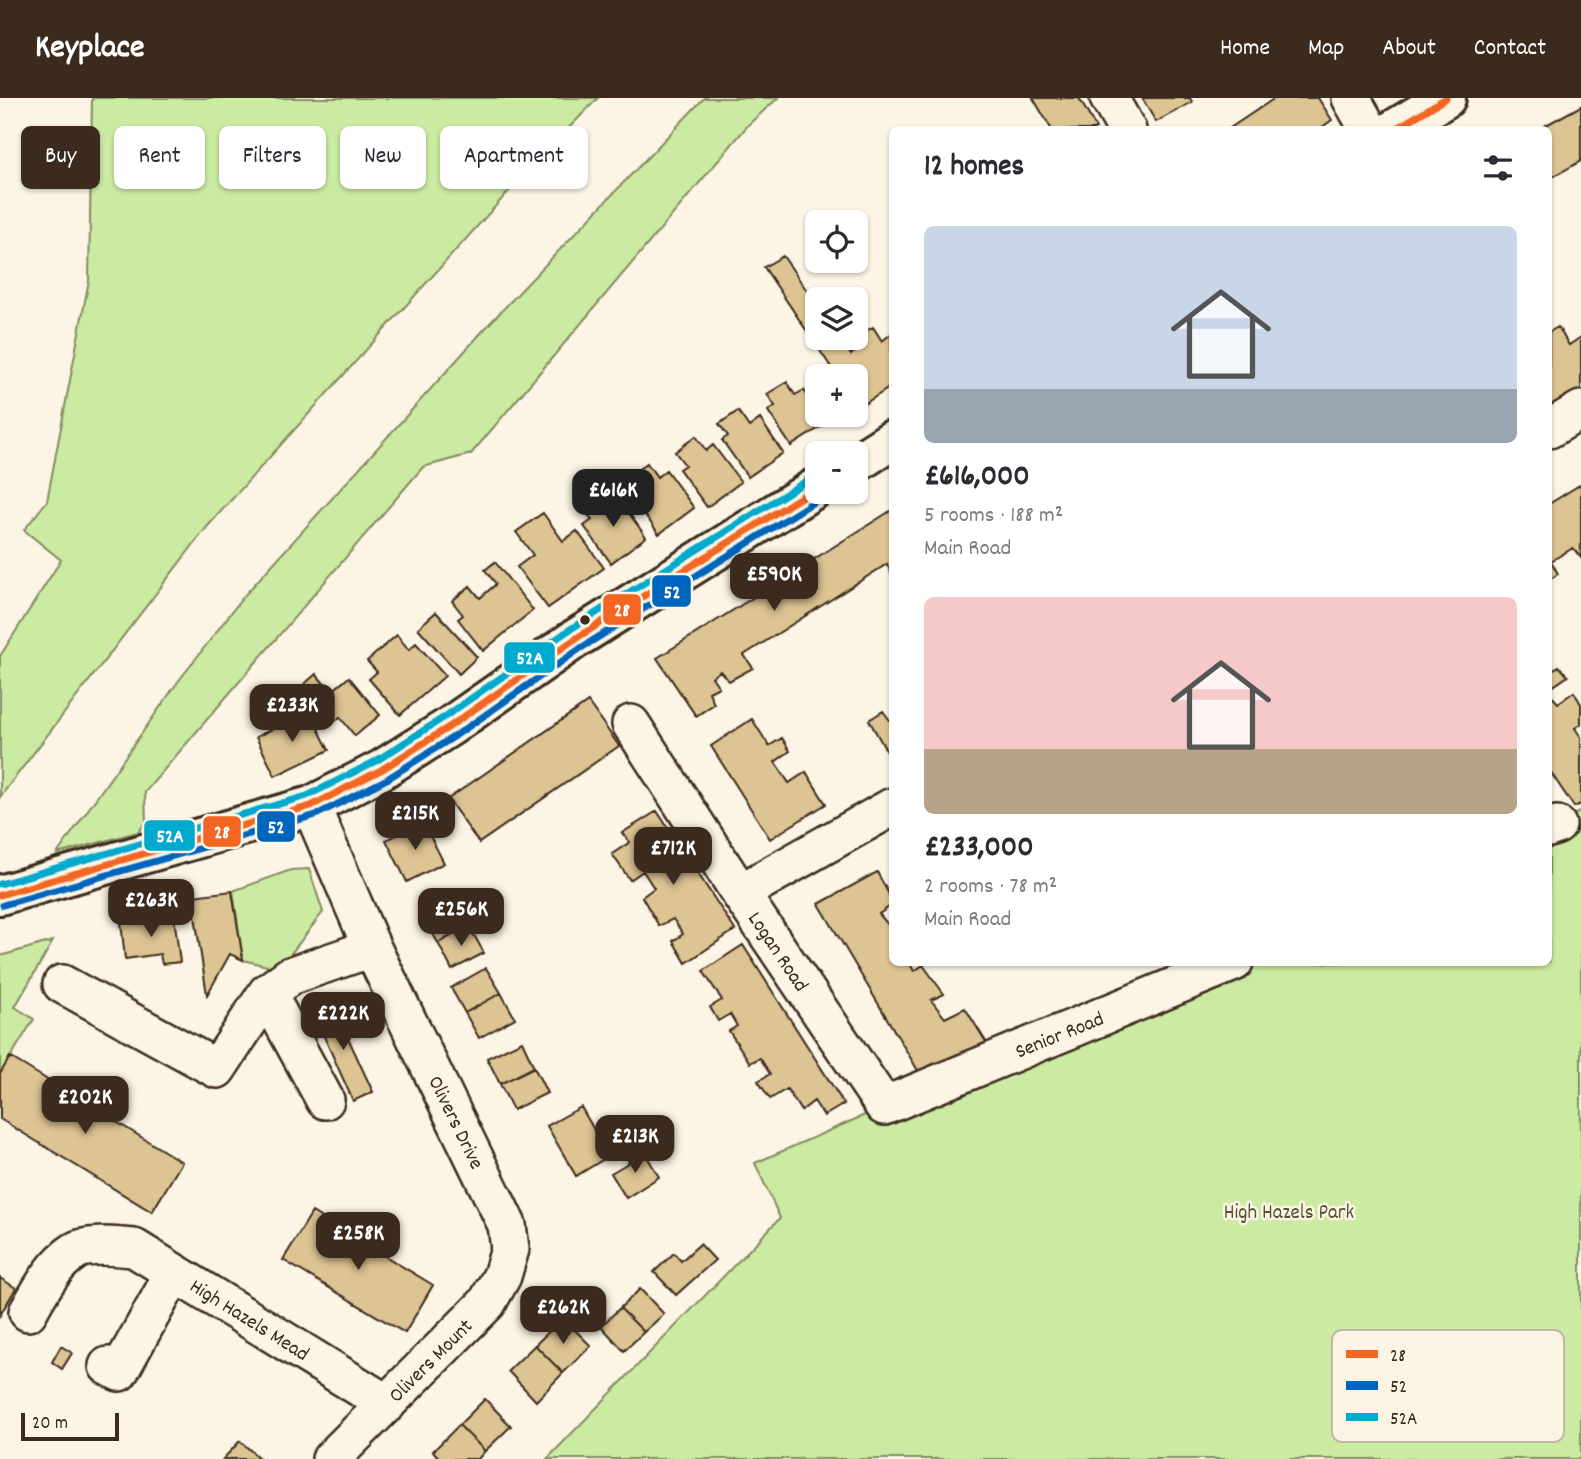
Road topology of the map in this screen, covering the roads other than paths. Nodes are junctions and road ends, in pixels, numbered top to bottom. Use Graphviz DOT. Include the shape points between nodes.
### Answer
graph roads {
  1 [pos="1109,98"];
  2 [pos="1351,98"];
  3 [pos="1446,98"];
  4 [pos="1125,126"];
  5 [pos="1367,126"];
  6 [pos="1400,126"];
  7 [pos="1581,410"];
  8 [pos="1552,427"];
  9 [pos="889,442"];
  10 [pos="868,455"];
  11 [pos="805,495"];
  12 [pos="631,723"];
  13 [pos="311,806"];
  14 [pos="889,809"];
  15 [pos="740,894"];
  16 [pos="0,895"];
  17 [pos="372,948"];
  18 [pos="1224,966"];
  19 [pos="62,984"];
  20 [pos="267,993"];
  21 [pos="325,1100"];
  22 [pos="884,1106"];
  23 [pos="510,1250"];
  24 [pos="174,1273"];
  25 [pos="28,1311"];
  26 [pos="108,1366"];
  27 [pos="387,1404"];
  28 [pos="331,1459"];
  1 -- 4 [label="street"];
  2 -- 5 [label="street"];
  3 -- 6 [label="main road"];
  7 -- 8 [label="street"];
  9 -- 10 [label="main road"];
  11 -- 13 [label="main road" via="575,639 381,770"];
  12 -- 15 [label="street, Logan Road"];
  13 -- 16 [label="main road"];
  13 -- 17 [label="street, Olivers Drive"];
  14 -- 15 [label="street"];
  15 -- 22 [label="street, Logan Road"];
  17 -- 20 [label="street" via="290,976"];
  17 -- 23 [label="street, Olivers Drive" via="507,1225"];
  18 -- 22 [label="street, Senior Road"];
  19 -- 20 [label="street" via="217,1069"];
  20 -- 21 [label="street"];
  23 -- 27 [label="street, Olivers Mount" via="487,1303"];
  24 -- 25 [label="street, High Hazels Mead" via="134,1248 76,1250 47,1279"];
  24 -- 26 [label="street" via="119,1372"];
  24 -- 27 [label="street, High Hazels Mead"];
  27 -- 28 [label="street, Olivers Mount"];
}
